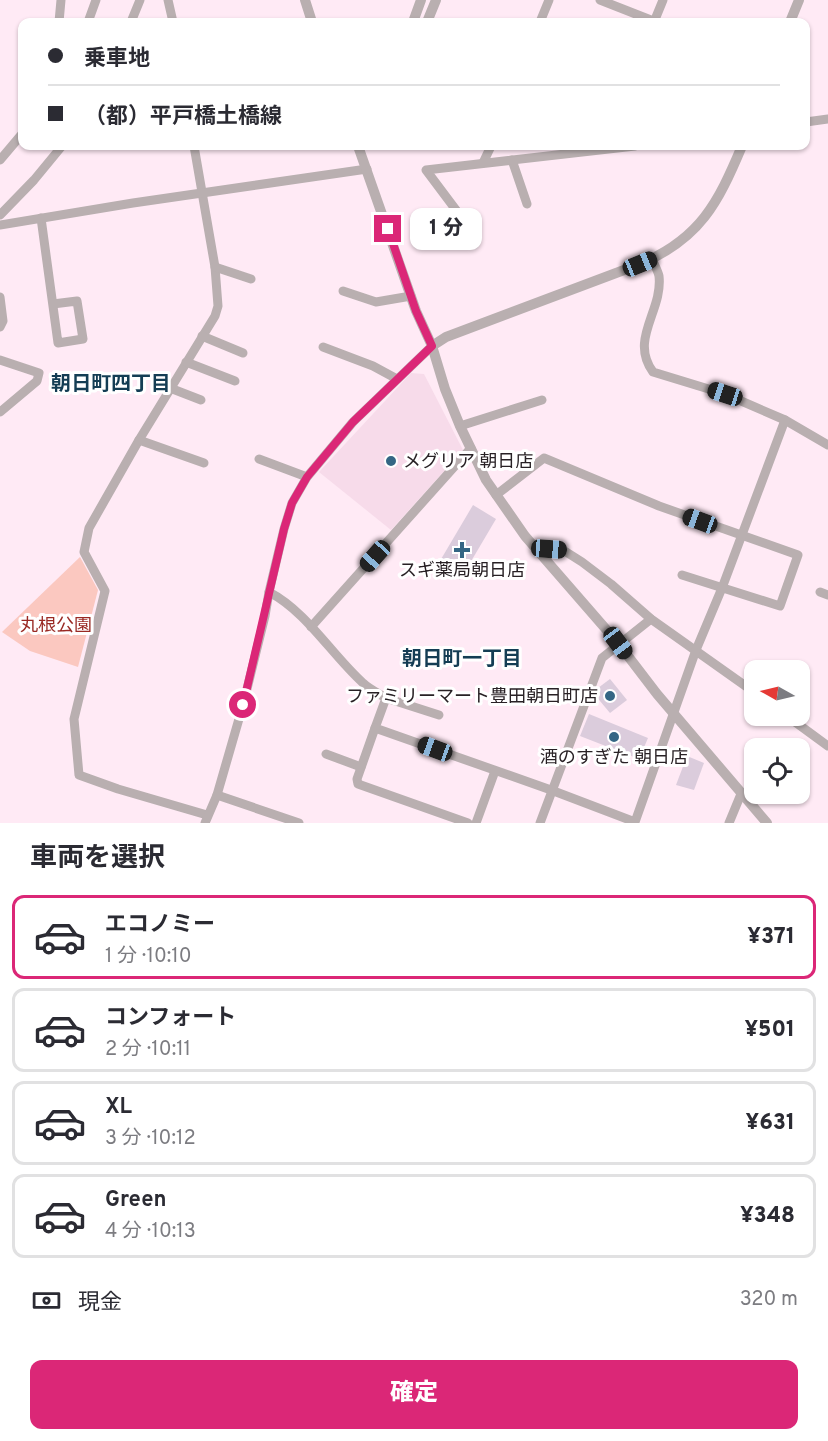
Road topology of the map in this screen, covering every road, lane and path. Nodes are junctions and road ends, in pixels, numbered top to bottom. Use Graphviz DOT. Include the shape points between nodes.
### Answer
graph roads {
  1 [pos="61,0"];
  2 [pos="96,0"];
  3 [pos="140,0"];
  4 [pos="168,0"];
  5 [pos="421,0"];
  6 [pos="436,0"];
  7 [pos="549,0"];
  8 [pos="600,0"];
  9 [pos="663,0"];
  10 [pos="799,0"];
  11 [pos="307,1"];
  12 [pos="59,18"];
  13 [pos="89,18"];
  14 [pos="133,18"];
  15 [pos="172,18"];
  16 [pos="311,18"];
  17 [pos="414,18"];
  18 [pos="429,18"];
  19 [pos="542,18"];
  20 [pos="645,18"];
  21 [pos="656,18"];
  22 [pos="792,18"];
  23 [pos="828,119"];
  24 [pos="810,121"];
  25 [pos="18,139"];
  26 [pos="59,150"];
  27 [pos="195,150"];
  28 [pos="360,150"];
  29 [pos="489,150"];
  30 [pos="584,150"];
  31 [pos="739,150"];
  32 [pos="0,160"];
  33 [pos="512,160"];
  34 [pos="483,163"];
  35 [pos="367,169"];
  36 [pos="202,193"];
  37 [pos="527,204"];
  38 [pos="0,215"];
  39 [pos="41,218"];
  40 [pos="0,225"];
  41 [pos="468,226"];
  42 [pos="652,259"];
  43 [pos="215,267"];
  44 [pos="252,279"];
  45 [pos="343,291"];
  46 [pos="411,296"];
  47 [pos="0,297"];
  48 [pos="53,304"];
  49 [pos="0,327"];
  50 [pos="201,336"];
  51 [pos="432,346"];
  52 [pos="323,347"];
  53 [pos="243,353"];
  54 [pos="0,360"];
  55 [pos="186,362"];
  56 [pos="397,379"];
  57 [pos="235,381"];
  58 [pos="170,388"];
  59 [pos="201,400"];
  60 [pos="542,400"];
  61 [pos="0,412"];
  62 [pos="785,420"];
  63 [pos="460,426"];
  64 [pos="139,440"];
  65 [pos="828,445"];
  66 [pos="471,448"];
  67 [pos="259,459"];
  68 [pos="204,463"];
  69 [pos="307,477"];
  70 [pos="496,495"];
  71 [pos="740,536"];
  72 [pos="535,548"];
  73 [pos="682,575"];
  74 [pos="722,588"];
  75 [pos="269,592"];
  76 [pos="651,619"];
  77 [pos="311,627"];
  78 [pos="618,643"];
  79 [pos="696,650"];
  80 [pos="744,685"];
  81 [pos="386,698"];
  82 [pos="674,714"];
  83 [pos="439,715"];
  84 [pos="800,726"];
  85 [pos="375,728"];
  86 [pos="828,746"];
  87 [pos="326,754"];
  88 [pos="361,767"];
  89 [pos="495,771"];
  90 [pos="551,790"];
  91 [pos="741,794"];
  92 [pos="217,795"];
  93 [pos="206,819"];
  94 [pos="299,823"];
  95 [pos="468,823"];
  96 [pos="476,823"];
  97 [pos="540,823"];
  98 [pos="635,823"];
  99 [pos="729,823"];
  100 [pos="767,823"];
  1 -- 12 [label="street"];
  2 -- 13 [label="street"];
  3 -- 14 [label="street"];
  4 -- 15 [label="street"];
  5 -- 17 [label="street"];
  6 -- 18 [label="street"];
  7 -- 19 [label="street"];
  8 -- 20 [label="street"];
  9 -- 21 [label="street"];
  10 -- 22 [label="street"];
  11 -- 16 [label="street"];
  23 -- 24 [label="street"];
  25 -- 32 [label="street"];
  26 -- 38 [label="street"];
  27 -- 36 [label="street"];
  28 -- 35 [label="street"];
  29 -- 34 [label="street"];
  30 -- 33 [label="street"];
  31 -- 42 [label="street" via="709,213 682,239"];
  33 -- 34 [label="street"];
  33 -- 37 [label="street"];
  34 -- 41 [label="street" via="426,170"];
  35 -- 36 [label="street"];
  35 -- 46 [label="street"];
  36 -- 39 [label="street"];
  36 -- 43 [label="street"];
  39 -- 40 [label="street"];
  39 -- 48 [label="street"];
  42 -- 51 [label="street" via="446,337"];
  42 -- 62 [label="street" via="659,276 656,305 643,351 653,372 725,394"];
  43 -- 44 [label="street"];
  43 -- 50 [label="street" via="218,306"];
  45 -- 46 [label="street" via="376,302"];
  46 -- 51 [label="street"];
  47 -- 49 [label="street"];
  48 -- 48 [label="street" via="58,343 83,339 77,301"];
  50 -- 53 [label="street"];
  50 -- 55 [label="street"];
  51 -- 56 [label="street"];
  51 -- 63 [label="street"];
  52 -- 56 [label="street"];
  54 -- 61 [label="street" via="39,373 37,381"];
  55 -- 57 [label="street"];
  55 -- 58 [label="street"];
  56 -- 69 [label="street" via="353,422"];
  58 -- 59 [label="street"];
  58 -- 64 [label="street"];
  60 -- 63 [label="street"];
  62 -- 65 [label="street"];
  62 -- 71 [label="street"];
  63 -- 66 [label="street"];
  64 -- 68 [label="street"];
  64 -- 93 [label="street" via="89,528 84,547 90,567 105,591 74,719 79,775"];
  66 -- 70 [label="street"];
  66 -- 77 [label="street"];
  67 -- 69 [label="street"];
  69 -- 75 [label="street" via="292,503"];
  70 -- 71 [label="street" via="544,458"];
  70 -- 72 [label="street"];
  71 -- 74 [label="street"];
  71 -- 74 [label="street" via="798,555 780,606"];
  72 -- 76 [label="street" via="563,550 612,584"];
  72 -- 78 [label="street"];
  73 -- 74 [label="street"];
  74 -- 79 [label="street"];
  75 -- 77 [label="street" via="281,598"];
  75 -- 92 [label="street" via="246,696"];
  76 -- 78 [label="street"];
  76 -- 79 [label="street"];
  77 -- 81 [label="street" via="361,681"];
  78 -- 82 [label="street"];
  78 -- 90 [label="street" via="602,658"];
  79 -- 80 [label="street"];
  79 -- 82 [label="street"];
  81 -- 83 [label="street"];
  81 -- 85 [label="street"];
  82 -- 91 [label="street"];
  82 -- 98 [label="street"];
  84 -- 86 [label="street"];
  85 -- 88 [label="street"];
  85 -- 89 [label="street"];
  87 -- 88 [label="street"];
  88 -- 95 [label="street" via="358,784"];
  89 -- 90 [label="street"];
  89 -- 96 [label="street"];
  90 -- 97 [label="street"];
  90 -- 98 [label="street"];
  91 -- 99 [label="street"];
  91 -- 100 [label="street"];
  92 -- 93 [label="street"];
  92 -- 94 [label="street"];
}
